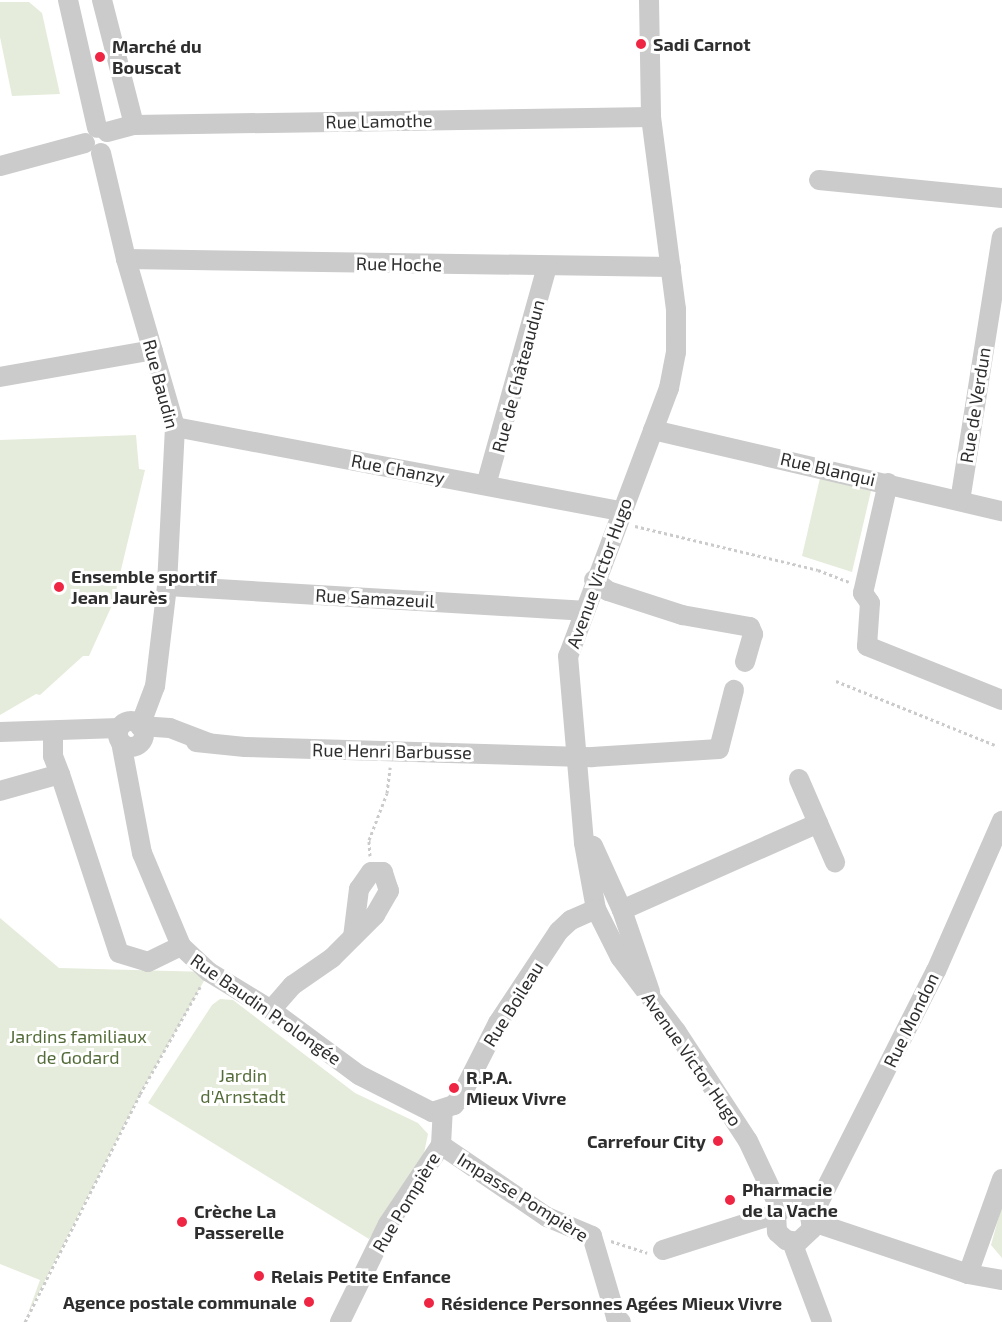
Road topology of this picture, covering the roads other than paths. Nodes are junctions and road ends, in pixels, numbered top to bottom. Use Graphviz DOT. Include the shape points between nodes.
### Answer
graph roads {
  1 [pos="68,0"];
  2 [pos="102,0"];
  3 [pos="649,0"];
  4 [pos="651,117"];
  5 [pos="134,125"];
  6 [pos="97,139"];
  7 [pos="0,166"];
  8 [pos="819,180"];
  9 [pos="1002,198"];
  10 [pos="1002,237"];
  11 [pos="126,259"];
  12 [pos="547,266"];
  13 [pos="671,267"];
  14 [pos="153,350"];
  15 [pos="0,377"];
  16 [pos="175,427"];
  17 [pos="654,430"];
  18 [pos="888,483"];
  19 [pos="486,485"];
  20 [pos="960,501"];
  21 [pos="1002,511"];
  22 [pos="619,517"];
  23 [pos="594,580"];
  24 [pos="167,586"];
  25 [pos="583,610"];
  26 [pos="159,657"];
  27 [pos="745,662"];
  28 [pos="155,686"];
  29 [pos="734,690"];
  30 [pos="1002,700"];
  31 [pos="170,728"];
  32 [pos="0,732"];
  33 [pos="53,732"];
  34 [pos="130,734"];
  35 [pos="208,743"];
  36 [pos="576,756"];
  37 [pos="60,774"];
  38 [pos="800,779"];
  39 [pos="0,791"];
  40 [pos="1002,820"];
  41 [pos="818,822"];
  42 [pos="584,843"];
  43 [pos="835,862"];
  44 [pos="596,909"];
  45 [pos="622,910"];
  46 [pos="353,938"];
  47 [pos="181,946"];
  48 [pos="652,1001"];
  49 [pos="271,1010"];
  50 [pos="443,1111"];
  51 [pos="441,1145"];
  52 [pos="1002,1179"];
  53 [pos="778,1212"];
  54 [pos="813,1219"];
  55 [pos="792,1242"];
  56 [pos="663,1250"];
  57 [pos="968,1274"];
  58 [pos="1002,1280"];
  59 [pos="340,1322"];
  60 [pos="621,1322"];
  61 [pos="822,1322"];
  1 -- 6 [label="street, Rue Baudin"];
  2 -- 5 [label="street"];
  3 -- 4 [label="street, Avenue Victor Hugo"];
  4 -- 5 [label="street, Rue Lamothe"];
  4 -- 13 [label="street, Avenue Victor Hugo"];
  5 -- 6 [label="street, Rue Lamothe"];
  6 -- 7 [label="street, Rue Lamothe"];
  6 -- 11 [label="street, Rue Baudin"];
  8 -- 9 [label="street"];
  10 -- 20 [label="street, Rue de Verdun"];
  11 -- 12 [label="street, Rue Hoche"];
  11 -- 14 [label="street, Rue Baudin"];
  12 -- 13 [label="street, Rue Hoche"];
  12 -- 19 [label="street, Rue de Châteaudun"];
  13 -- 17 [label="street, Avenue Victor Hugo" via="678,330 675,365"];
  14 -- 15 [label="street"];
  14 -- 16 [label="street, Rue Baudin"];
  16 -- 19 [label="street, Rue Chanzy"];
  16 -- 24 [label="street, Rue Baudin"];
  17 -- 18 [label="street, Rue Blanqui"];
  17 -- 22 [label="street, Avenue Victor Hugo"];
  18 -- 20 [label="street, Rue Blanqui"];
  18 -- 30 [label="street" via="864,588 870,614 867,646"];
  19 -- 22 [label="street, Rue Chanzy"];
  20 -- 21 [label="street, Rue Blanqui"];
  22 -- 23 [label="street, Avenue Victor Hugo"];
  23 -- 25 [label="street, Avenue Victor Hugo"];
  23 -- 27 [label="street" via="608,591 682,615 750,627 753,634"];
  24 -- 25 [label="street, Rue Samazeuil"];
  24 -- 26 [label="street, Rue Baudin"];
  25 -- 36 [label="street, Avenue Victor Hugo" via="568,662"];
  26 -- 28 [label="street, Rue Baudin"];
  26 -- 34 [label="street, Rue Baudin"];
  28 -- 31 [label="street"];
  28 -- 34 [label="street, Rue Baudin"];
  29 -- 36 [label="street, Rue Henri Barbusse" via="719,749"];
  31 -- 34 [label="street, Rue Henri Barbusse"];
  31 -- 35 [label="street, Rue Henri Barbusse"];
  32 -- 33 [label="street"];
  33 -- 34 [label="street"];
  33 -- 37 [label="street" via="53,756"];
  34 -- 35 [label="street, Rue Henri Barbusse"];
  34 -- 47 [label="street, Rue Baudin Prolongée" via="128,782 142,853"];
  35 -- 36 [label="street, Rue Henri Barbusse" via="256,748"];
  36 -- 42 [label="street, Avenue Victor Hugo"];
  37 -- 39 [label="street"];
  37 -- 47 [label="street" via="119,953 148,962"];
  38 -- 41 [label="street"];
  40 -- 54 [label="street, Rue Mondon" via="936,971"];
  41 -- 43 [label="street"];
  41 -- 45 [label="street"];
  42 -- 44 [label="street, Avenue Victor Hugo"];
  42 -- 45 [label="street" via="593,846"];
  44 -- 48 [label="street, Avenue Victor Hugo" via="620,957"];
  44 -- 50 [label="street, Rue Boileau" via="559,931 498,1023 461,1096"];
  45 -- 48 [label="street" via="646,972"];
  46 -- 46 [label="street" via="375,915 389,891 388,877 377,871 371,872 360,889"];
  46 -- 49 [label="street" via="293,985"];
  47 -- 49 [label="street, Rue Baudin Prolongée" via="208,972"];
  48 -- 53 [label="street, Avenue Victor Hugo" via="753,1149"];
  49 -- 50 [label="street, Rue Baudin Prolongée" via="359,1075 432,1112"];
  50 -- 51 [label="street, Rue Pompière"];
  51 -- 59 [label="street, Rue Pompière" via="388,1224"];
  51 -- 60 [label="street, Impasse Pompière" via="547,1217 592,1236 616,1317"];
  52 -- 57 [label="street"];
  53 -- 54 [label="street" via="798,1203"];
  53 -- 55 [label="street" via="777,1232"];
  53 -- 56 [label="street"];
  54 -- 55 [label="street" via="809,1235"];
  54 -- 57 [label="street"];
  55 -- 61 [label="street"];
  57 -- 58 [label="street"];
}
